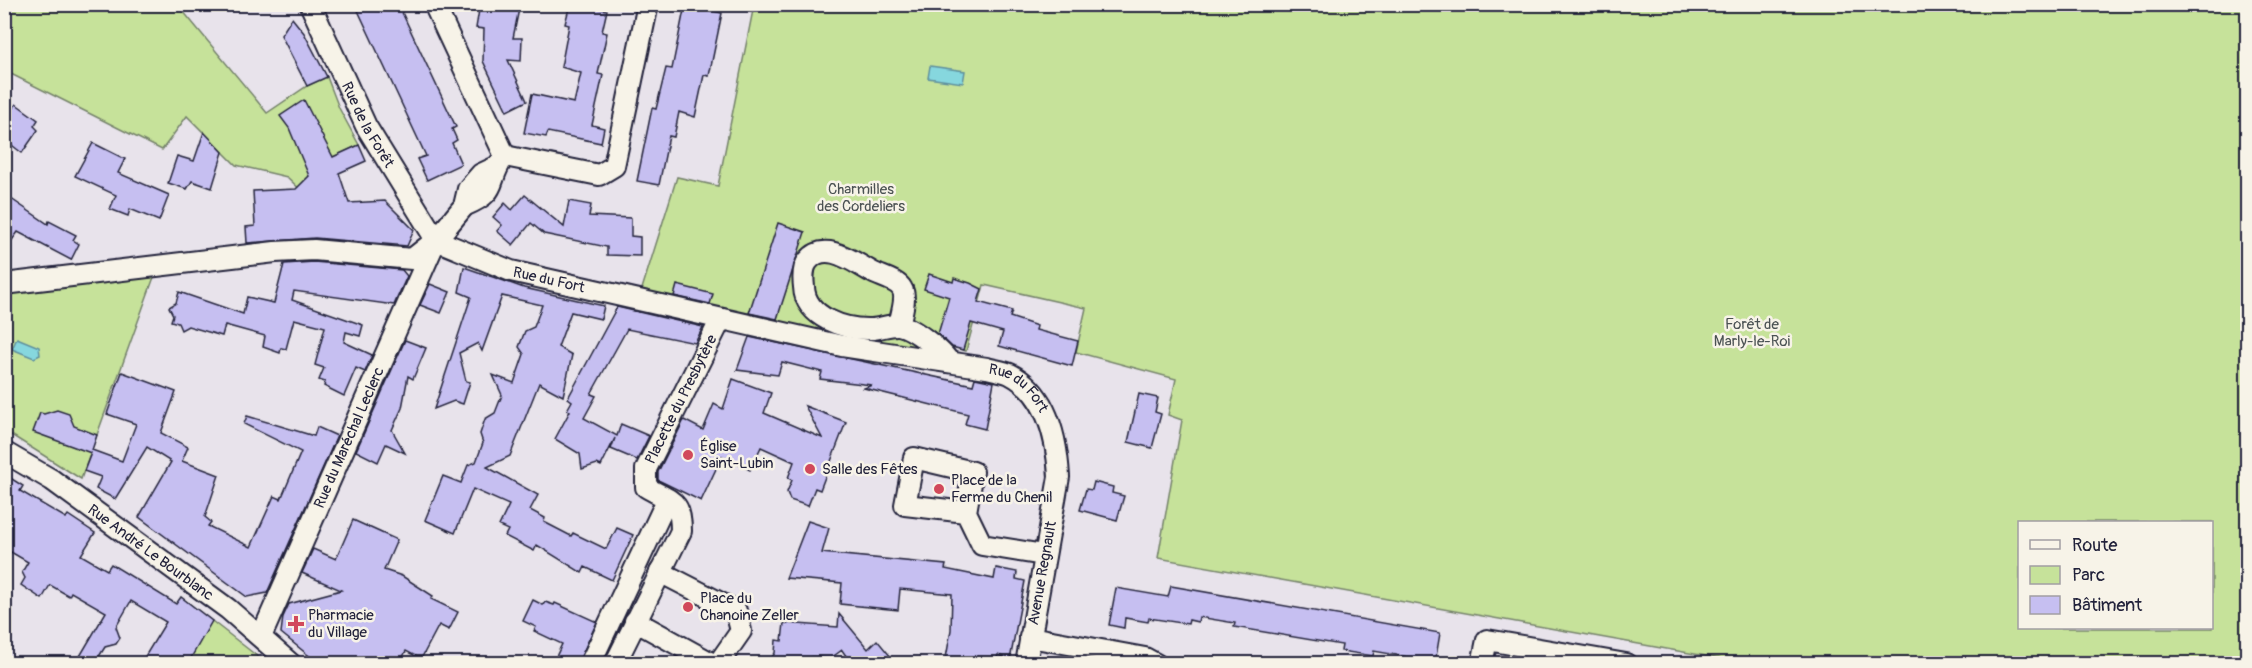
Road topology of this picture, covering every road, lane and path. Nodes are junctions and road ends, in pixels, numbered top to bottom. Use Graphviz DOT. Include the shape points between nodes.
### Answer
graph roads {
  1 [pos="310,4"];
  2 [pos="434,4"];
  3 [pos="648,4"];
  4 [pos="502,161"];
  5 [pos="436,240"];
  6 [pos="4,284"];
  7 [pos="721,319"];
  8 [pos="899,325"];
  9 [pos="949,362"];
  10 [pos="1058,447"];
  11 [pos="4,452"];
  12 [pos="667,500"];
  13 [pos="966,512"];
  14 [pos="1044,555"];
  15 [pos="660,572"];
  16 [pos="635,621"];
  17 [pos="1030,637"];
  18 [pos="261,638"];
  19 [pos="1077,655"];
  20 [pos="291,663"];
  21 [pos="590,663"];
  22 [pos="616,663"];
  23 [pos="713,663"];
  24 [pos="718,663"];
  25 [pos="1026,663"];
  26 [pos="1156,663"];
  27 [pos="1482,663"];
  28 [pos="1626,663"];
  1 -- 5 [label="street, Rue de la Forêt" via="366,126"];
  2 -- 4 [label="street"];
  3 -- 4 [label="street" via="614,166 599,175"];
  4 -- 5 [label="street" via="481,174 468,189 464,206"];
  5 -- 6 [label="street" via="412,259 314,250 275,252"];
  5 -- 7 [label="street, Rue du Fort" via="511,271"];
  5 -- 18 [label="street, Rue du Maréchal Leclerc"];
  7 -- 9 [label="street, Rue du Fort" via="842,346"];
  7 -- 12 [label="street, Placette du Presbytère" via="646,469 646,487"];
  8 -- 8 [label="street" via="870,329 835,325 819,314 804,294 803,276 808,261 821,253 832,253 900,286 904,294"];
  8 -- 9 [label="street" via="943,351"];
  9 -- 10 [label="street, Rue du Fort" via="1010,374 1032,392 1046,414"];
  10 -- 14 [label="street, Avenue Regnault" via="1059,477"];
  11 -- 18 [label="street, Rue André Le Bourblanc" via="52,480 228,609"];
  12 -- 15 [label="street" via="678,506 681,531"];
  12 -- 21 [label="street"];
  13 -- 14 [label="street" via="982,545"];
  14 -- 17 [label="street, Avenue Regnault"];
  15 -- 16 [label="street"];
  15 -- 24 [label="street" via="736,611 741,632"];
  16 -- 22 [label="street"];
  16 -- 23 [label="street"];
  17 -- 19 [label="street"];
  17 -- 25 [label="street, Avenue Regnault"];
  18 -- 20 [label="street, Rue André Le Bourblanc"];
  19 -- 26 [label="street" via="1145,658"];
  27 -- 28 [label="street" via="1487,640"];
}
